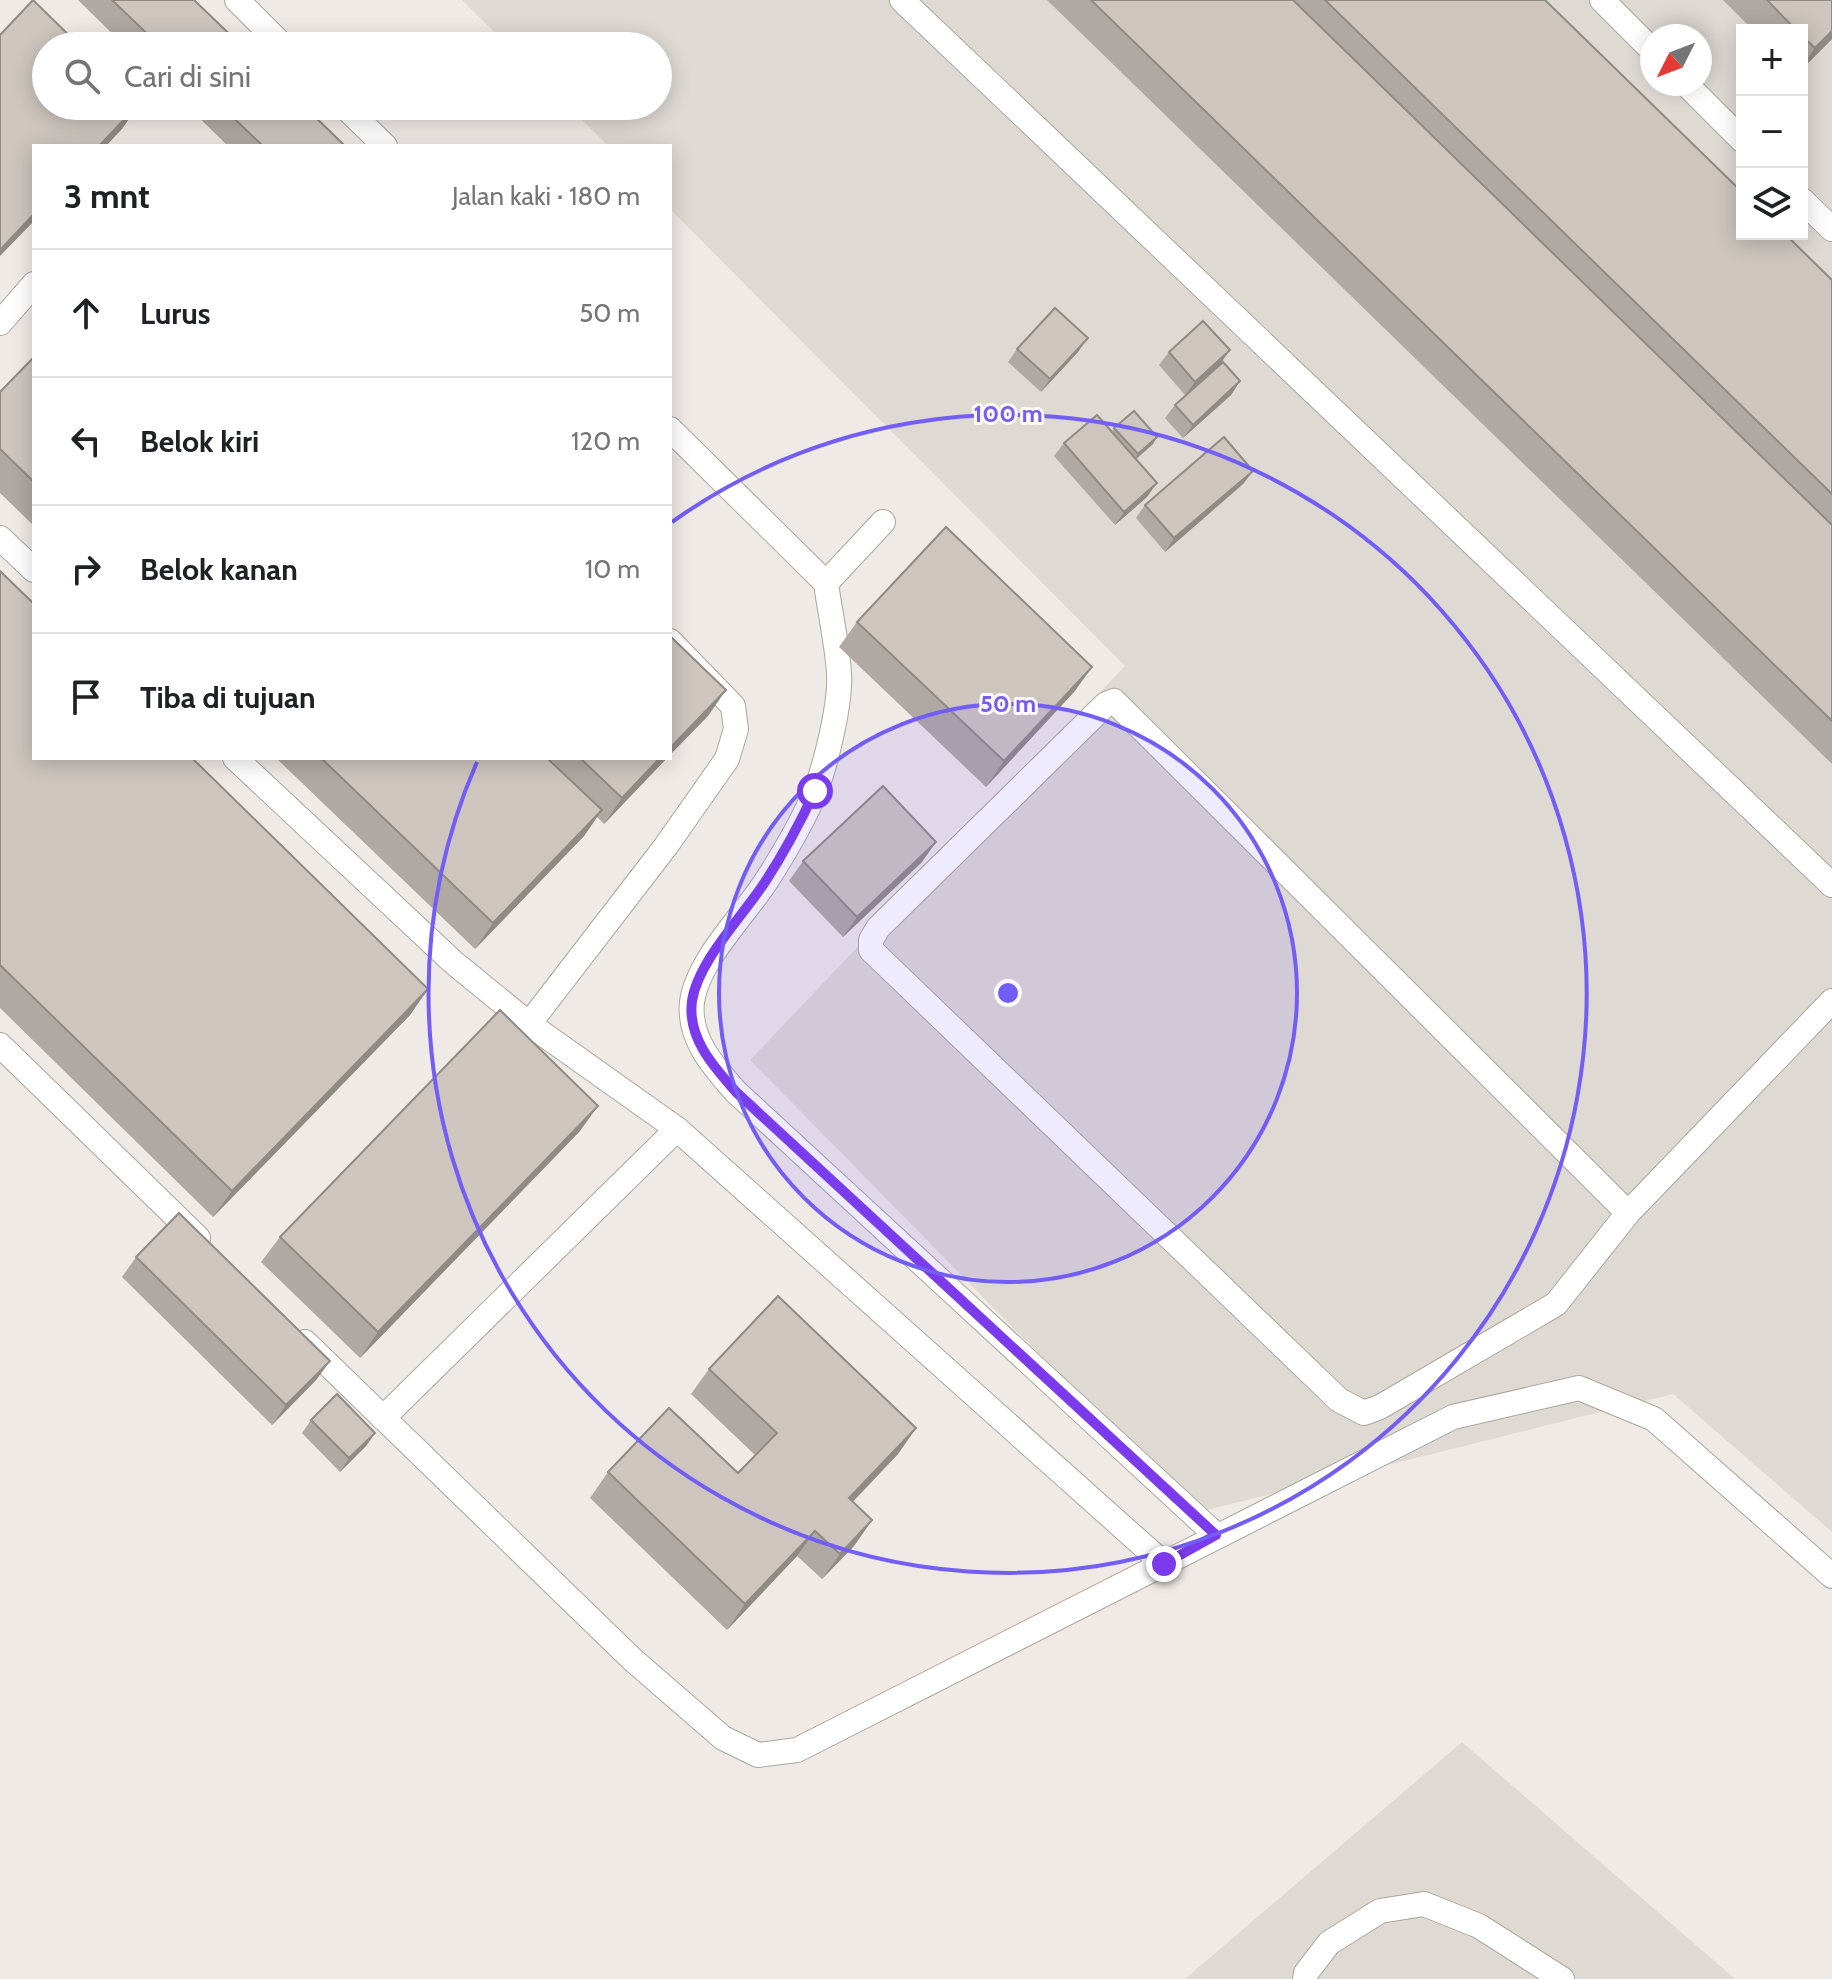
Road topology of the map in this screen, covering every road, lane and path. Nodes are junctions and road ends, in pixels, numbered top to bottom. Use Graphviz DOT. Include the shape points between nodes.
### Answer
graph roads {
  1 [pos="237,0"];
  2 [pos="902,0"];
  3 [pos="1602,0"];
  4 [pos="269,32"];
  5 [pos="1640,38"];
  6 [pos="1698,96"];
  7 [pos="358,120"];
  8 [pos="1736,134"];
  9 [pos="383,144"];
  10 [pos="32,286"];
  11 [pos="0,323"];
  12 [pos="672,431"];
  13 [pos="883,522"];
  14 [pos="0,538"];
  15 [pos="32,568"];
  16 [pos="826,583"];
  17 [pos="672,643"];
  18 [pos="237,760"];
  19 [pos="1832,885"];
  20 [pos="1832,1001"];
  21 [pos="529,1024"];
  22 [pos="0,1045"];
  23 [pos="677,1129"];
  24 [pos="1628,1213"];
  25 [pos="214,1253"];
  26 [pos="293,1330"];
  27 [pos="383,1418"];
  28 [pos="1216,1535"];
  29 [pos="1164,1564"];
  30 [pos="1832,1576"];
  31 [pos="1305,1979"];
  32 [pos="1562,1979"];
  1 -- 4 [label="lane"];
  2 -- 19 [label="lane"];
  3 -- 5 [label="lane"];
  6 -- 8 [label="lane"];
  7 -- 9 [label="lane"];
  10 -- 11 [label="lane"];
  12 -- 16 [label="lane"];
  13 -- 16 [label="lane"];
  14 -- 15 [label="lane"];
  16 -- 28 [label="lane" via="839,676 830,737 815,791 793,838 707,962 692,1001 694,1028 706,1058 736,1092"];
  17 -- 21 [label="lane" via="733,706 736,729 727,759"];
  18 -- 21 [label="lane" via="453,962"];
  20 -- 24 [label="lane"];
  21 -- 23 [label="lane"];
  22 -- 25 [label="lane"];
  23 -- 27 [label="lane"];
  23 -- 29 [label="lane"];
  24 -- 24 [label="lane" via="1556,1304 1364,1413 1339,1400 871,950 871,940 1114,701"];
  26 -- 27 [label="lane"];
  27 -- 29 [label="lane" via="633,1660 723,1738 758,1755 797,1750"];
  28 -- 29 [label="lane"];
  28 -- 30 [label="lane" via="1453,1417 1579,1388 1654,1419"];
  31 -- 32 [label="lane" via="1329,1943 1380,1911 1424,1904 1479,1926"];
}
